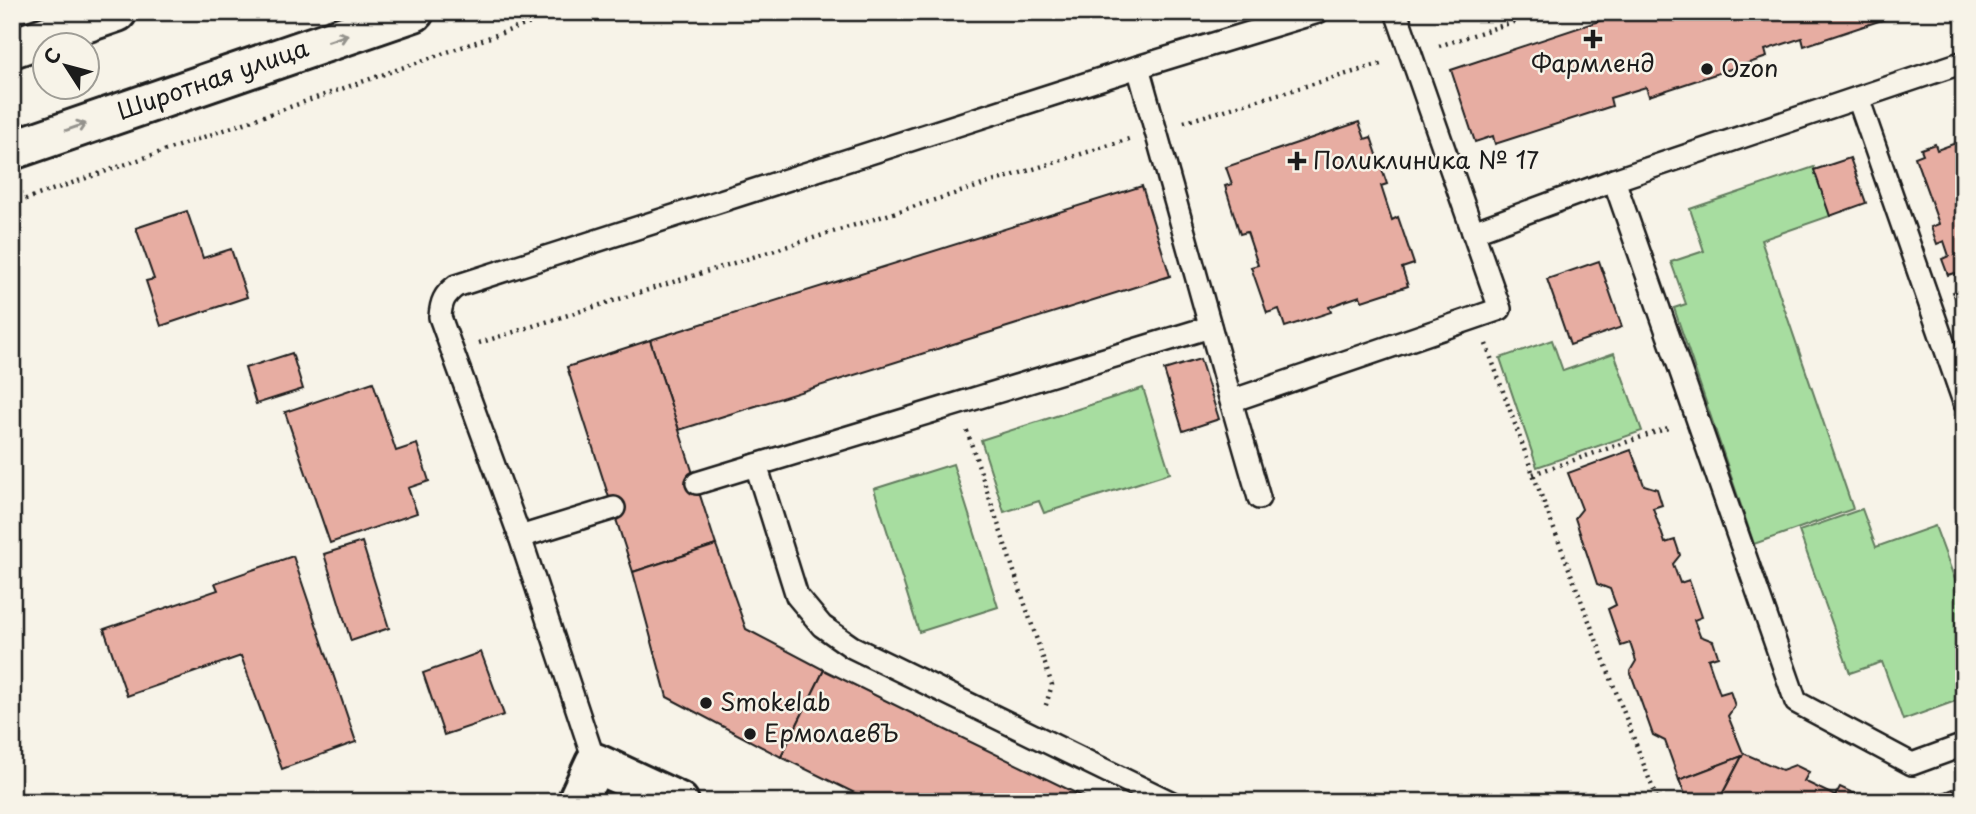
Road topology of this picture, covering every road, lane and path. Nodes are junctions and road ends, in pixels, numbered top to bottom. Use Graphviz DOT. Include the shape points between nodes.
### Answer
graph roads {
  1 [pos="117,12"];
  2 [pos="414,12"];
  3 [pos="562,12"];
  4 [pos="1318,12"];
  5 [pos="1396,12"];
  6 [pos="1544,12"];
  7 [pos="12,48"];
  8 [pos="1411,55"];
  9 [pos="1964,62"];
  10 [pos="1138,67"];
  11 [pos="1858,98"];
  12 [pos="1156,130"];
  13 [pos="12,150"];
  14 [pos="1614,180"];
  15 [pos="12,204"];
  16 [pos="1473,232"];
  17 [pos="1476,317"];
  18 [pos="1210,327"];
  19 [pos="453,352"];
  20 [pos="1231,401"];
  21 [pos="1964,402"];
  22 [pos="958,403"];
  23 [pos="1698,418"];
  24 [pos="755,465"];
  25 [pos="1533,474"];
  26 [pos="697,483"];
  27 [pos="1259,498"];
  28 [pos="614,508"];
  29 [pos="520,537"];
  30 [pos="1037,737"];
  31 [pos="1964,745"];
  32 [pos="595,763"];
  33 [pos="577,802"];
  34 [pos="679,802"];
  35 [pos="1170,802"];
  36 [pos="1658,802"];
  1 -- 7 [label="main road"];
  13 -- 2 [label="main road, Широтная улица, one-way"];
  3 -- 15 [label="path"];
  4 -- 10 [label="lane"];
  5 -- 8 [label="lane"];
  6 -- 8 [label="path"];
  8 -- 12 [label="path"];
  8 -- 16 [label="lane"];
  9 -- 11 [label="lane"];
  10 -- 12 [label="lane"];
  10 -- 19 [label="lane" via="456,286 445,294 440,317"];
  11 -- 14 [label="lane"];
  11 -- 21 [label="lane"];
  12 -- 18 [label="lane"];
  12 -- 19 [label="path"];
  14 -- 16 [label="lane"];
  14 -- 23 [label="lane"];
  16 -- 17 [label="lane" via="1500,309"];
  17 -- 20 [label="lane"];
  17 -- 25 [label="path"];
  18 -- 20 [label="lane"];
  18 -- 22 [label="lane"];
  19 -- 29 [label="lane"];
  20 -- 27 [label="lane"];
  22 -- 24 [label="lane"];
  22 -- 30 [label="path" via="1052,685"];
  23 -- 25 [label="path"];
  23 -- 31 [label="lane" via="1796,702 1912,764"];
  24 -- 26 [label="lane"];
  24 -- 30 [label="lane" via="797,596 822,625 852,647"];
  25 -- 36 [label="path"];
  28 -- 29 [label="lane"];
  29 -- 32 [label="lane"];
  30 -- 35 [label="lane"];
  32 -- 33 [label="main road"];
  32 -- 34 [label="main road"];
}
